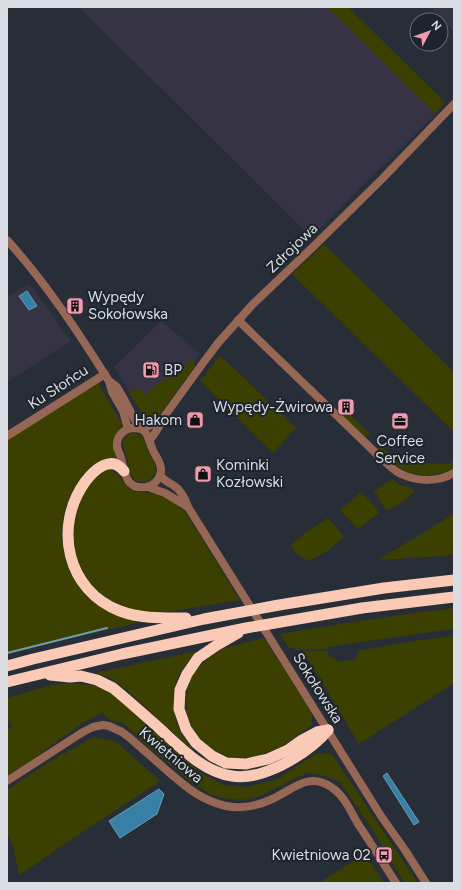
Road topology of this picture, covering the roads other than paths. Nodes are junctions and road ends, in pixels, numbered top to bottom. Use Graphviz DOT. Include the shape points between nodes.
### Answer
graph roads {
  1 [pos="454,104"];
  2 [pos="7,240"];
  3 [pos="238,320"];
  4 [pos="107,377"];
  5 [pos="161,421"];
  6 [pos="140,428"];
  7 [pos="128,429"];
  8 [pos="7,436"];
  9 [pos="150,440"];
  10 [pos="124,471"];
  11 [pos="454,473"];
  12 [pos="160,475"];
  13 [pos="148,487"];
  14 [pos="188,507"];
  15 [pos="454,580"];
  16 [pos="454,597"];
  17 [pos="204,619"];
  18 [pos="246,628"];
  19 [pos="7,666"];
  20 [pos="41,674"];
  21 [pos="7,682"];
  22 [pos="328,730"];
  23 [pos="7,781"];
  24 [pos="396,883"];
  25 [pos="426,883"];
  1 -- 3 [label="street, Zdrojowa" via="382,179"];
  2 -- 4 [label="street" via="59,304"];
  3 -- 5 [label="street, Zdrojowa"];
  3 -- 11 [label="street" via="400,474 429,480 444,478"];
  4 -- 6 [label="street" via="117,387"];
  4 -- 7 [label="street" via="123,411"];
  4 -- 8 [label="street, Ku Słońcu"];
  5 -- 6 [label="street"];
  5 -- 9 [label="street, Zdrojowa"];
  6 -- 7 [label="street"];
  6 -- 9 [label="street"];
  7 -- 10 [label="street" via="121,433 117,443"];
  9 -- 12 [label="street" via="161,467"];
  10 -- 13 [label="street" via="133,485"];
  10 -- 17 [label="highway" via="115,464 98,468 86,481 73,504 68,524 68,543 78,575 96,597 121,612 136,616"];
  12 -- 13 [label="street" via="157,481"];
  12 -- 14 [label="street, Sokołowska" via="179,490"];
  13 -- 14 [label="street, Sokołowska" via="166,493"];
  14 -- 22 [label="street, Sokołowska"];
  15 -- 17 [label="highway" via="384,588"];
  16 -- 18 [label="highway" via="362,608"];
  17 -- 19 [label="highway"];
  18 -- 20 [label="highway"];
  18 -- 22 [label="highway" via="198,658 180,690 179,709 186,730 196,743 226,763 246,764 268,759 317,732"];
  20 -- 21 [label="highway"];
  20 -- 22 [label="highway" via="81,676 113,688 193,759 213,770 232,776 250,777 273,769 321,739"];
  22 -- 25 [label="street, Sokołowska"];
  23 -- 24 [label="street, Kwietniowa" via="82,732 98,726 109,726 130,738 194,793 225,806 259,804 306,782 313,781 330,786 347,805"];
}
